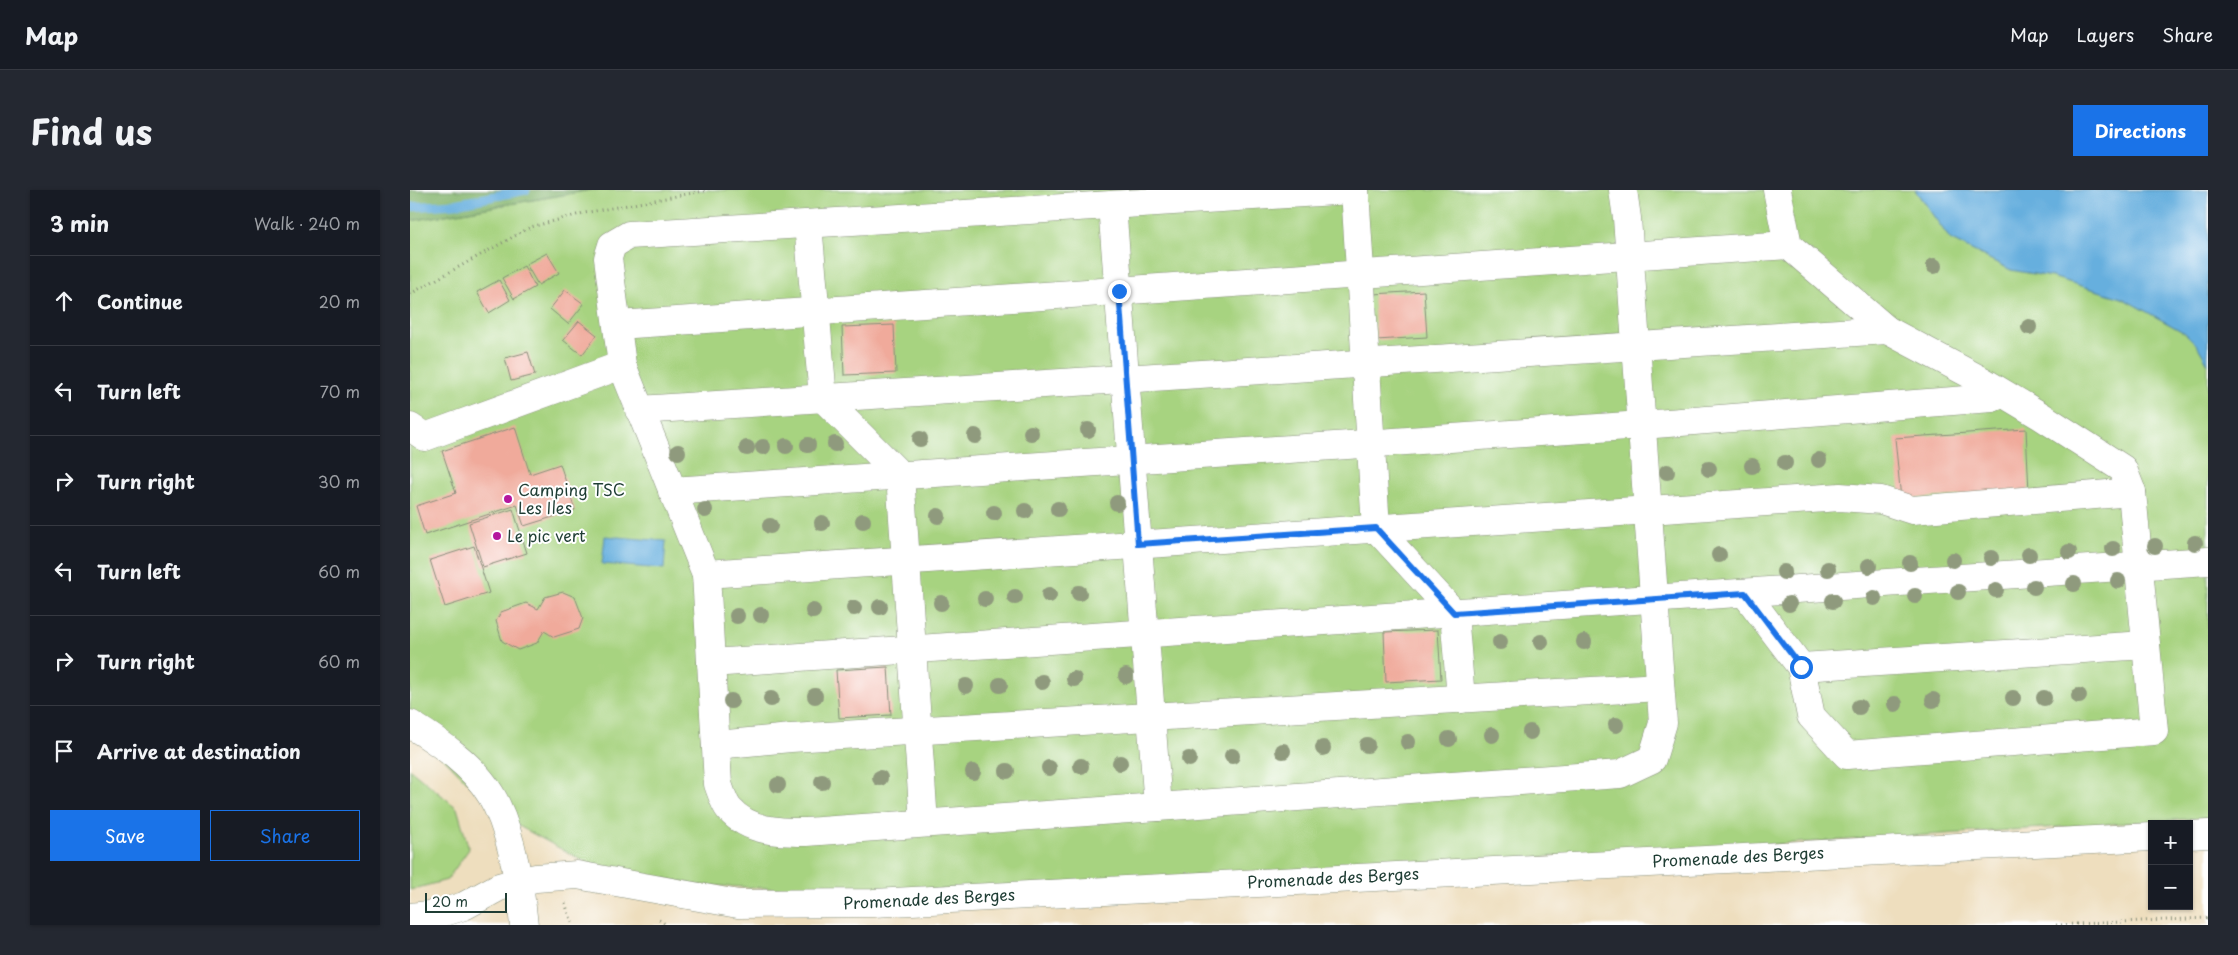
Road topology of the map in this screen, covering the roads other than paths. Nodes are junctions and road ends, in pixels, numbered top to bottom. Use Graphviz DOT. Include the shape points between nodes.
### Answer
graph roads {
  1 [pos="1353,190"];
  2 [pos="1623,190"];
  3 [pos="1777,190"];
  4 [pos="1112,205"];
  5 [pos="808,224"];
  6 [pos="1788,245"];
  7 [pos="1630,256"];
  8 [pos="1360,274"];
  9 [pos="1119,291"];
  10 [pos="815,312"];
  11 [pos="618,325"];
  12 [pos="1886,330"];
  13 [pos="1636,346"];
  14 [pos="1365,363"];
  15 [pos="622,365"];
  16 [pos="1126,379"];
  17 [pos="2002,394"];
  18 [pos="823,398"];
  19 [pos="639,410"];
  20 [pos="1642,425"];
  21 [pos="410,427"];
  22 [pos="1371,443"];
  23 [pos="1132,460"];
  24 [pos="900,475"];
  25 [pos="672,491"];
  26 [pos="2132,492"];
  27 [pos="1648,510"];
  28 [pos="1376,528"];
  29 [pos="1138,544"];
  30 [pos="904,560"];
  31 [pos="2208,561"];
  32 [pos="2139,566"];
  33 [pos="706,574"];
  34 [pos="1745,593"];
  35 [pos="1654,599"];
  36 [pos="1454,613"];
  37 [pos="1145,634"];
  38 [pos="2146,645"];
  39 [pos="910,650"];
  40 [pos="711,664"];
  41 [pos="1801,667"];
  42 [pos="1660,687"];
  43 [pos="1461,699"];
  44 [pos="1152,717"];
  45 [pos="410,724"];
  46 [pos="917,731"];
  47 [pos="716,745"];
  48 [pos="1158,807"];
  49 [pos="924,823"];
  50 [pos="2208,834"];
  51 [pos="2193,835"];
  52 [pos="2148,837"];
  53 [pos="518,882"];
  54 [pos="410,917"];
  55 [pos="524,925"];
  1 -- 4 [label="street"];
  1 -- 8 [label="street"];
  2 -- 7 [label="street"];
  3 -- 6 [label="street"];
  4 -- 5 [label="street"];
  4 -- 9 [label="street"];
  5 -- 10 [label="street"];
  5 -- 11 [label="street" via="629,235 612,245 608,258"];
  6 -- 7 [label="street"];
  6 -- 12 [label="street"];
  7 -- 8 [label="street"];
  7 -- 13 [label="street"];
  8 -- 9 [label="street"];
  8 -- 14 [label="street"];
  9 -- 10 [label="street"];
  9 -- 16 [label="street"];
  10 -- 11 [label="street"];
  10 -- 18 [label="street"];
  11 -- 15 [label="street"];
  12 -- 13 [label="street"];
  12 -- 17 [label="street"];
  13 -- 14 [label="street"];
  13 -- 20 [label="street"];
  14 -- 16 [label="street"];
  14 -- 22 [label="street"];
  15 -- 19 [label="street"];
  15 -- 21 [label="street" via="425,437"];
  16 -- 18 [label="street"];
  16 -- 23 [label="street"];
  17 -- 20 [label="street" via="1992,398"];
  17 -- 26 [label="street" via="2123,469"];
  18 -- 19 [label="street"];
  18 -- 24 [label="street"];
  19 -- 25 [label="street"];
  20 -- 22 [label="street"];
  20 -- 27 [label="street"];
  22 -- 23 [label="street"];
  22 -- 28 [label="street"];
  23 -- 24 [label="street"];
  23 -- 29 [label="street"];
  24 -- 25 [label="street"];
  24 -- 30 [label="street"];
  25 -- 33 [label="street"];
  26 -- 27 [label="street" via="1912,510 1882,500 1840,497"];
  26 -- 32 [label="street"];
  27 -- 28 [label="street"];
  27 -- 35 [label="street"];
  28 -- 29 [label="street"];
  28 -- 36 [label="street"];
  29 -- 30 [label="street"];
  29 -- 37 [label="street"];
  30 -- 33 [label="street"];
  30 -- 39 [label="street"];
  31 -- 32 [label="street"];
  32 -- 34 [label="street"];
  32 -- 38 [label="street"];
  33 -- 40 [label="street"];
  34 -- 35 [label="street"];
  34 -- 41 [label="street"];
  35 -- 36 [label="street"];
  35 -- 42 [label="street"];
  36 -- 37 [label="street"];
  36 -- 43 [label="street"];
  37 -- 39 [label="street"];
  37 -- 44 [label="street"];
  38 -- 41 [label="street"];
  38 -- 41 [label="street" via="2154,731 1847,755 1812,716"];
  39 -- 40 [label="street"];
  39 -- 46 [label="street"];
  40 -- 47 [label="street"];
  42 -- 43 [label="street"];
  42 -- 48 [label="street" via="1663,723 1652,759 1620,774"];
  43 -- 44 [label="street"];
  44 -- 46 [label="street"];
  44 -- 48 [label="street"];
  45 -- 53 [label="street" via="445,748 490,793 502,817"];
  46 -- 47 [label="street"];
  46 -- 49 [label="street"];
  47 -- 49 [label="street" via="718,784 728,808 745,823 775,832"];
  48 -- 49 [label="street"];
  50 -- 51 [label="street"];
  52 -- 53 [label="street, Promenade des Berges" via="873,902 738,904 577,875"];
  53 -- 54 [label="street, Promenade des Berges" via="464,906 438,914"];
  53 -- 55 [label="street"];
}
